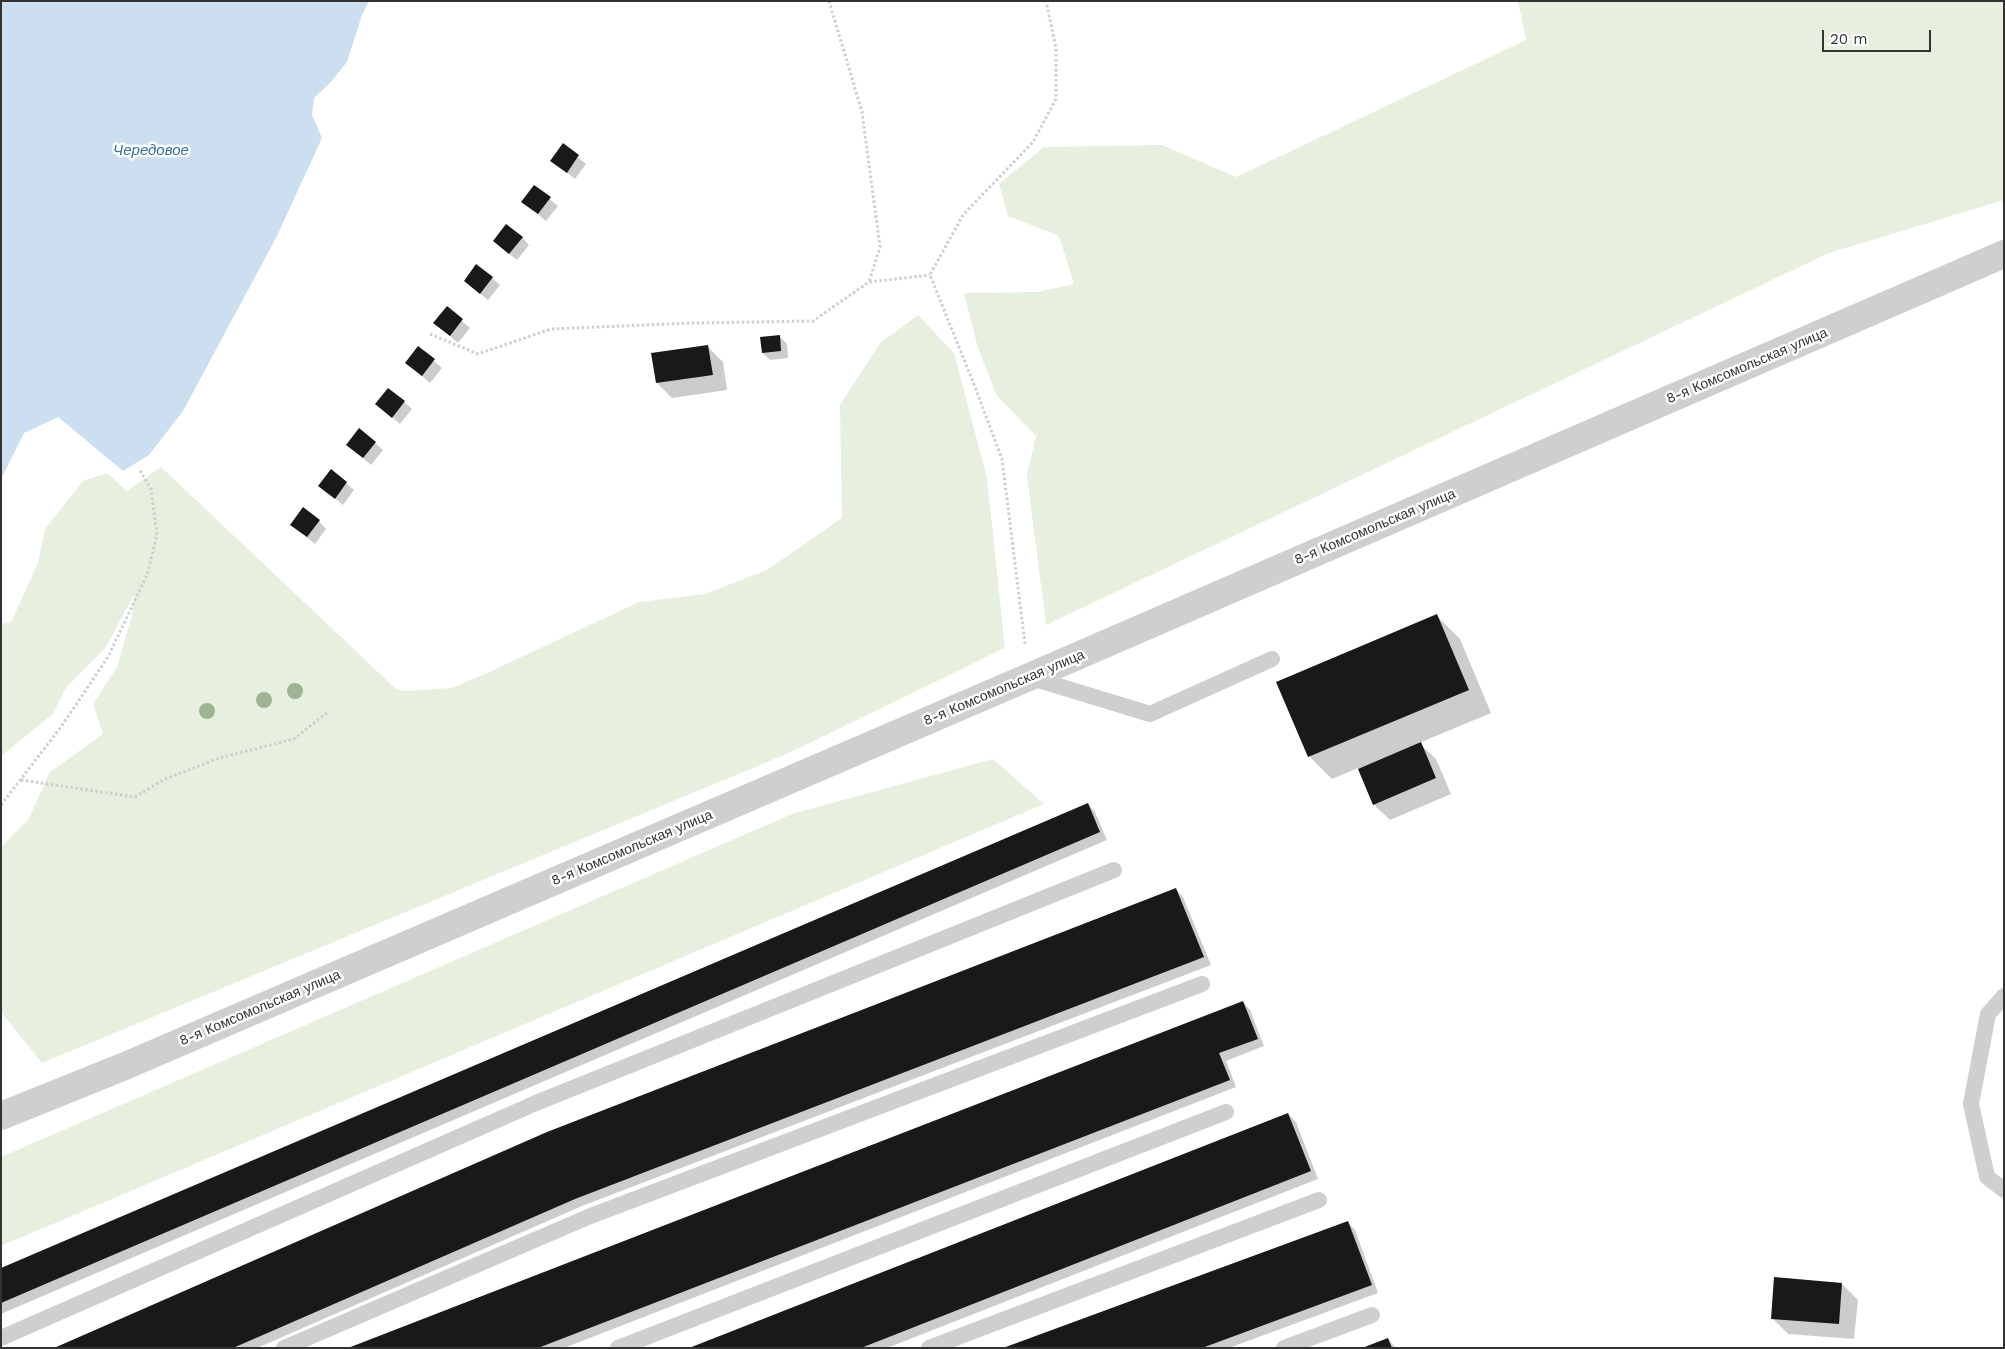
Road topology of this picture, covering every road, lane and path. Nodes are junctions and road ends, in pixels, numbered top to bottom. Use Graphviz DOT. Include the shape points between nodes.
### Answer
graph roads {
  1 [pos="829,1"];
  2 [pos="1046,1"];
  3 [pos="2004,254"];
  4 [pos="930,275"];
  5 [pos="869,282"];
  6 [pos="430,334"];
  7 [pos="139,469"];
  8 [pos="1272,659"];
  9 [pos="1029,678"];
  10 [pos="329,711"];
  11 [pos="20,780"];
  12 [pos="1,805"];
  13 [pos="1114,870"];
  14 [pos="1202,984"];
  15 [pos="2004,996"];
  16 [pos="1226,1112"];
  17 [pos="1,1116"];
  18 [pos="2004,1190"];
  19 [pos="1319,1200"];
  20 [pos="1372,1314"];
  21 [pos="1,1338"];
  22 [pos="284,1348"];
  23 [pos="618,1348"];
  24 [pos="929,1348"];
  25 [pos="1284,1348"];
  1 -- 5 [label="path" via="863,122 880,247"];
  2 -- 4 [label="path" via="1056,48 1056,100 1033,142 963,214"];
  3 -- 9 [label="street, 8-я Комсомольская улица"];
  4 -- 5 [label="path"];
  4 -- 9 [label="path" via="1002,459"];
  5 -- 6 [label="path" via="813,321 551,330 478,354"];
  7 -- 11 [label="path" via="151,489 157,535 147,575 108,657"];
  8 -- 9 [label="lane" via="1150,714"];
  9 -- 17 [label="street, 8-я Комсомольская улица"];
  10 -- 11 [label="path" via="294,739 218,758 166,779 135,797"];
  11 -- 12 [label="path"];
  13 -- 21 [label="lane" via="536,1103"];
  14 -- 22 [label="lane" via="588,1217"];
  15 -- 18 [label="lane" via="1988,1014 1971,1104 1987,1176"];
  16 -- 23 [label="lane"];
  19 -- 24 [label="lane"];
  20 -- 25 [label="lane"];
}
